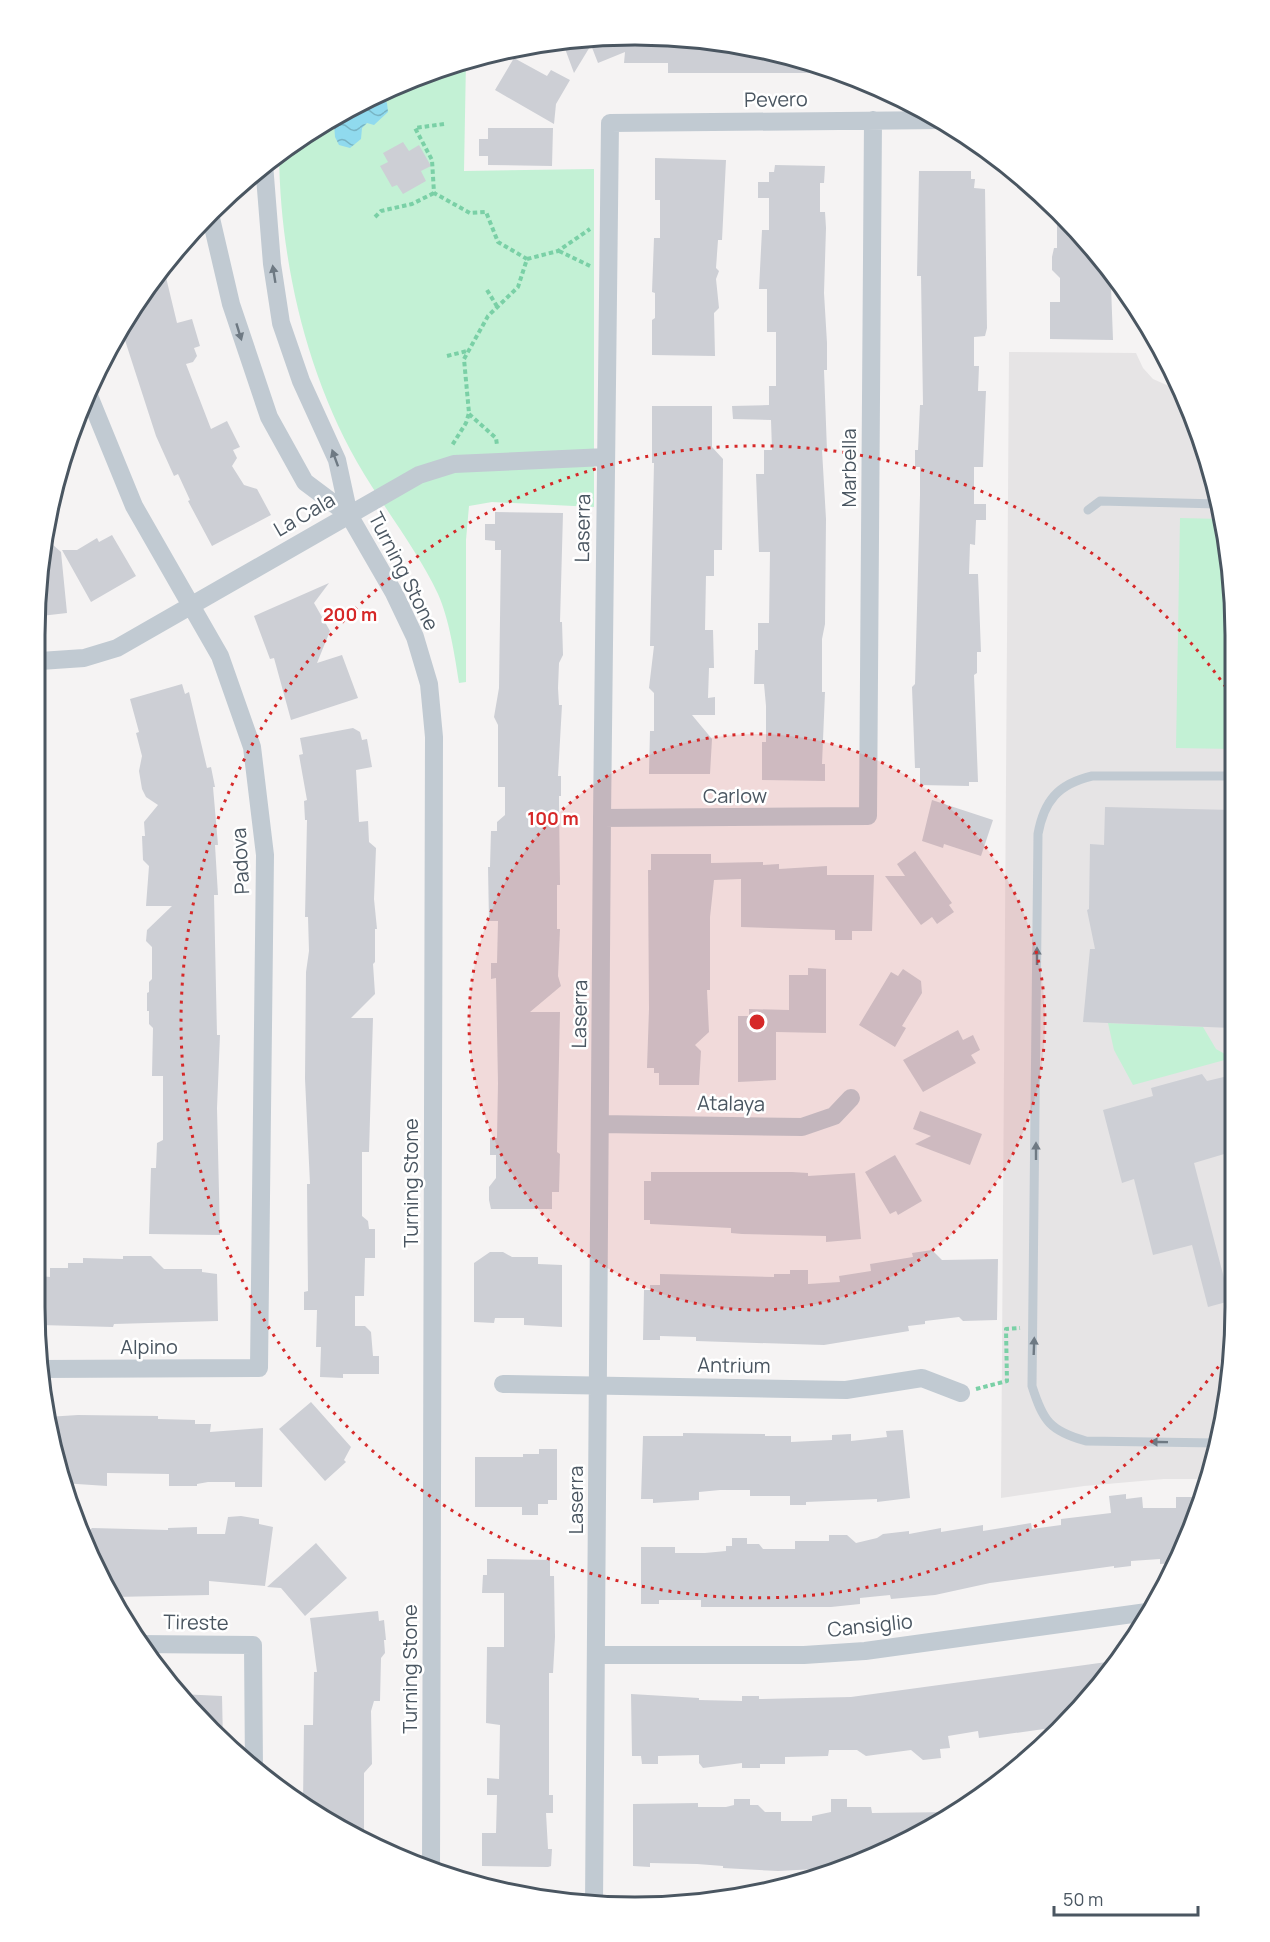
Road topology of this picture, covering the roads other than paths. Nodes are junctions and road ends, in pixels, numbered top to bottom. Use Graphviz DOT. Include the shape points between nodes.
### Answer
graph roads {
  1 [pos="873,120"];
  2 [pos="922,120"];
  3 [pos="610,123"];
  4 [pos="265,176"];
  5 [pos="212,224"];
  6 [pos="92,404"];
  7 [pos="606,457"];
  8 [pos="1210,504"];
  9 [pos="1088,510"];
  10 [pos="349,515"];
  11 [pos="192,604"];
  12 [pos="45,661"];
  13 [pos="1225,776"];
  14 [pos="868,816"];
  15 [pos="602,818"];
  16 [pos="851,1098"];
  17 [pos="600,1124"];
  18 [pos="259,1368"];
  19 [pos="48,1369"];
  20 [pos="502,1384"];
  21 [pos="598,1385"];
  22 [pos="961,1393"];
  23 [pos="1209,1443"];
  24 [pos="1139,1613"];
  25 [pos="151,1644"];
  26 [pos="596,1655"];
  27 [pos="254,1757"];
  28 [pos="431,1861"];
  29 [pos="594,1896"];
  1 -- 2 [label="street, Pevero"];
  1 -- 3 [label="street, Pevero"];
  1 -- 14 [label="street, Marbella"];
  3 -- 7 [label="street, Laserra"];
  10 -- 4 [label="street, Turning Stone, one-way" via="337,460 301,381 281,323"];
  5 -- 10 [label="street, Turning Stone, one-way" via="231,304 269,417 305,482"];
  6 -- 11 [label="street, Padova" via="134,506"];
  7 -- 10 [label="street, La Cala" via="454,464 419,475"];
  7 -- 15 [label="street, Laserra"];
  8 -- 9 [label="lane" via="1100,501"];
  10 -- 11 [label="street, La Cala"];
  10 -- 28 [label="street, Turning Stone" via="416,638 429,684 434,737"];
  11 -- 12 [label="street, La Cala" via="117,648 84,658"];
  11 -- 18 [label="street, Padova" via="220,656 252,747 265,855"];
  23 -- 13 [label="lane, one-way" via="1086,1441 1068,1436 1041,1414 1032,1386 1038,834 1045,807 1074,780 1092,776"];
  14 -- 15 [label="street, Carlow"];
  15 -- 17 [label="street, Laserra"];
  16 -- 17 [label="street, Atalaya" via="834,1116 802,1127"];
  17 -- 21 [label="street, Laserra"];
  18 -- 19 [label="street, Alpino"];
  20 -- 21 [label="street, Antrium"];
  21 -- 22 [label="street, Antrium" via="846,1389 922,1378"];
  21 -- 26 [label="street, Laserra"];
  24 -- 26 [label="street, Cansiglio" via="865,1651"];
  25 -- 27 [label="street, Tireste" via="253,1645"];
  26 -- 29 [label="street, Laserra"];
}
